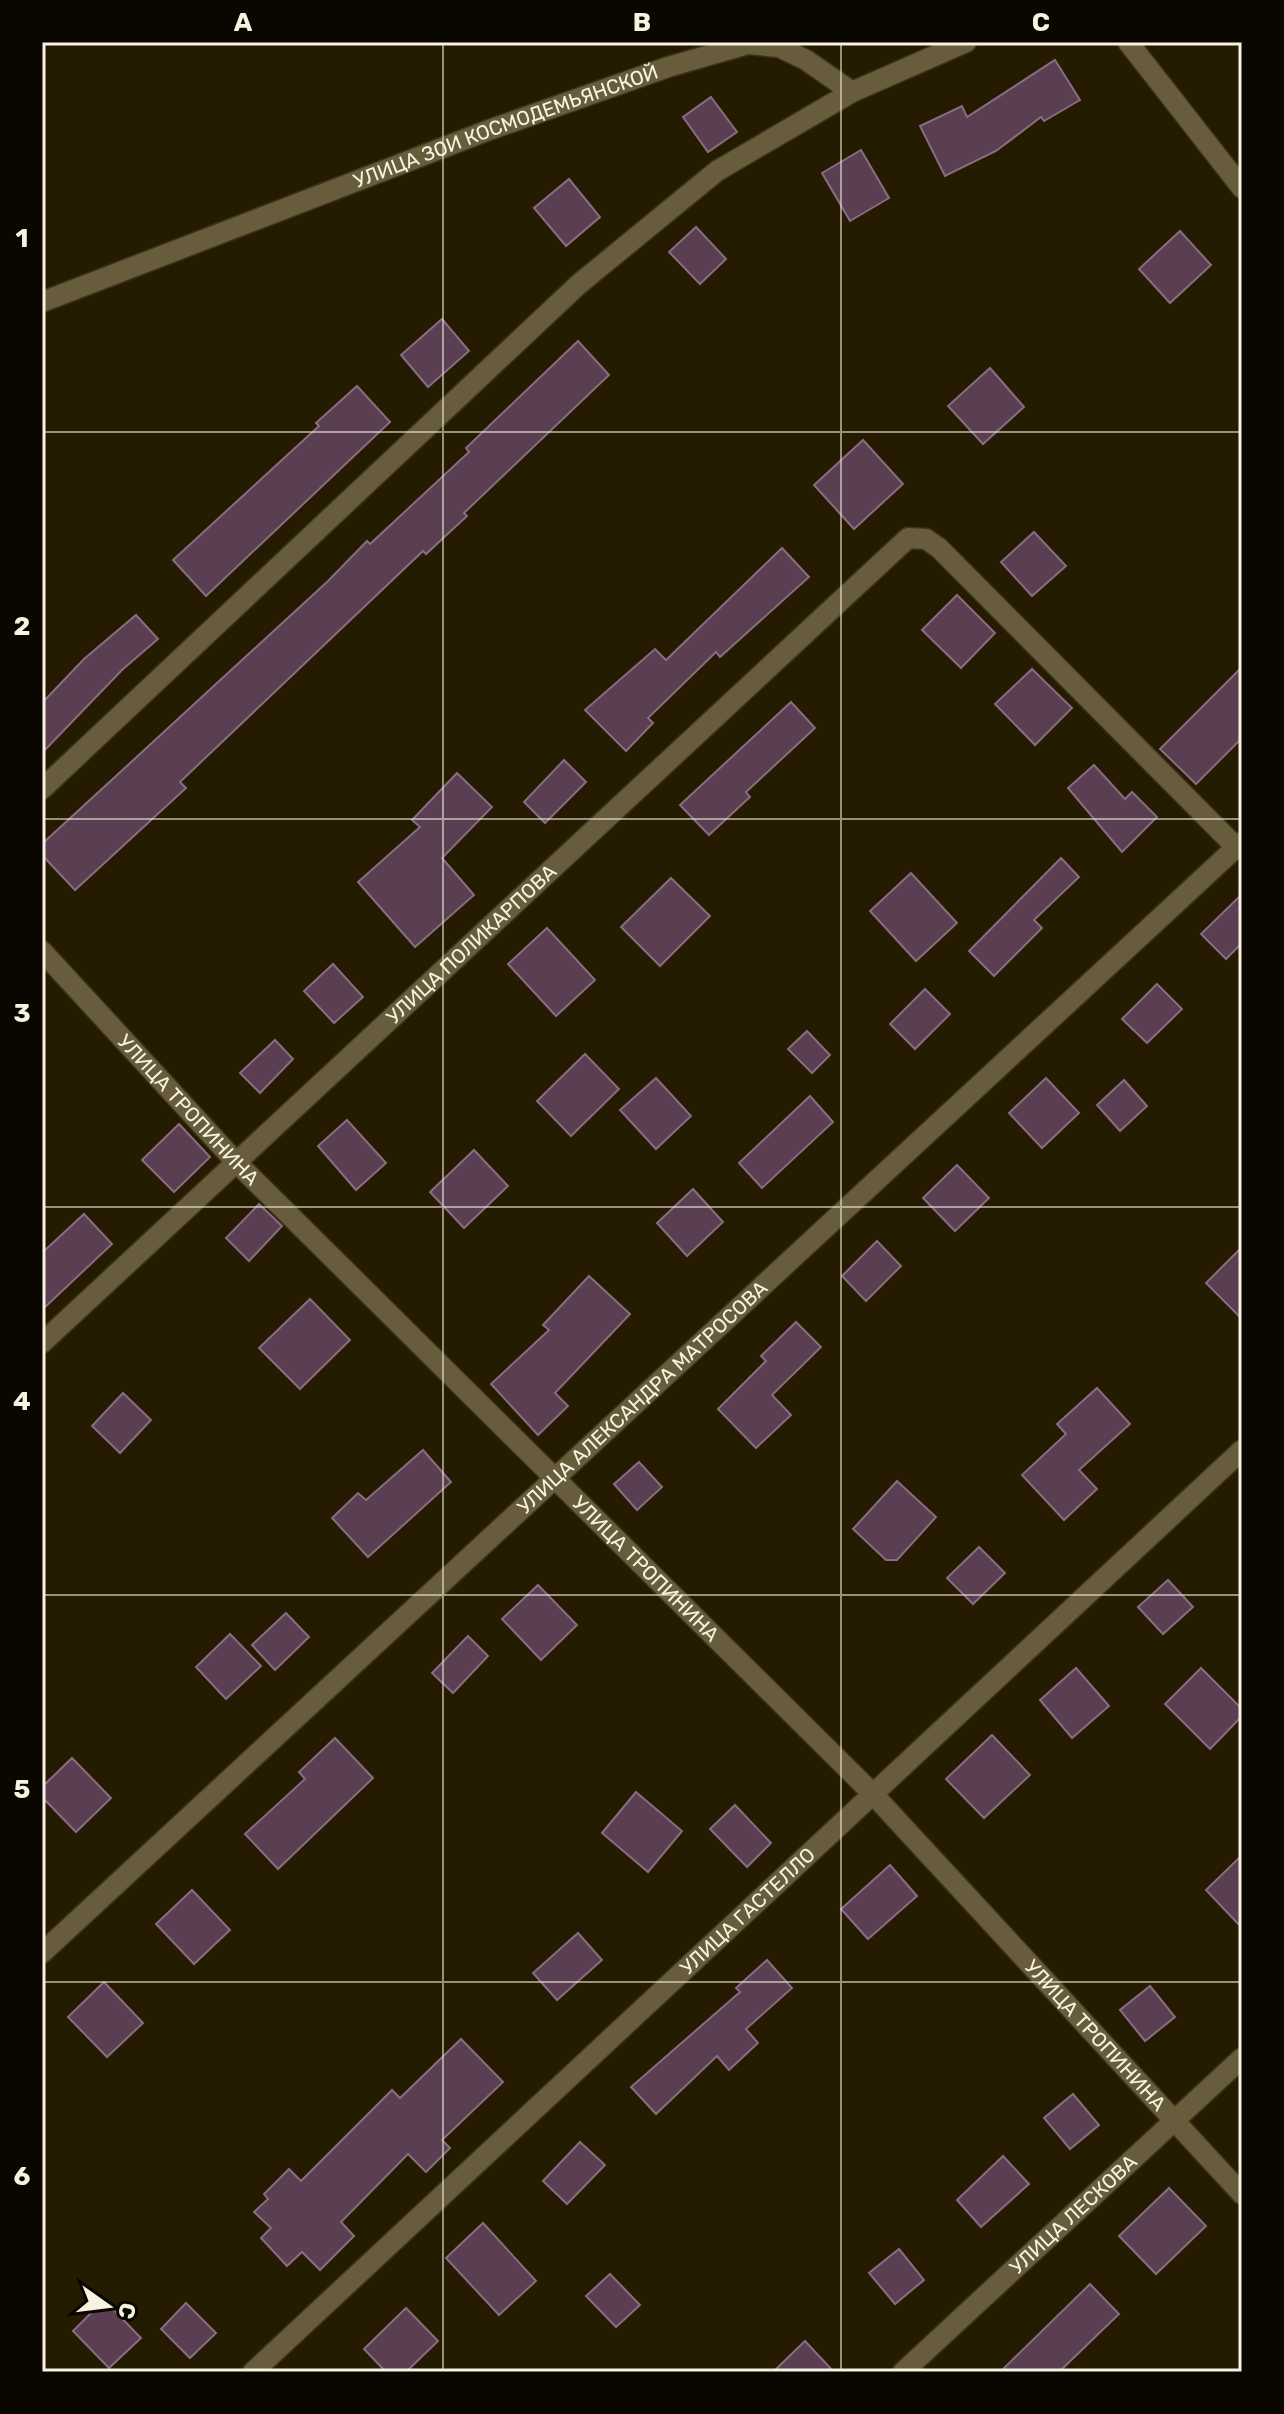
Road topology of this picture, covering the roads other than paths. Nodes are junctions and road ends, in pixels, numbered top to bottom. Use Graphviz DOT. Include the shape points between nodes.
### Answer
graph roads {
  1 [pos="966,42"];
  2 [pos="1128,42"];
  3 [pos="852,92"];
  4 [pos="1242,188"];
  5 [pos="42,302"];
  6 [pos="42,789"];
  7 [pos="1239,844"];
  8 [pos="42,951"];
  9 [pos="236,1162"];
  10 [pos="42,1343"];
  11 [pos="1242,1450"];
  12 [pos="558,1477"];
  13 [pos="871,1792"];
  14 [pos="42,1953"];
  15 [pos="1242,2058"];
  16 [pos="1175,2121"];
  17 [pos="1242,2194"];
  18 [pos="253,2372"];
  19 [pos="903,2372"];
  1 -- 3 [label="street"];
  2 -- 4 [label="street"];
  3 -- 5 [label="street, УЛИЦА ЗОИ КОСМОДЕМЬЯНСКОЙ" via="779,47 748,44 489,130"];
  3 -- 6 [label="street" via="717,171 579,284"];
  7 -- 9 [label="street, УЛИЦА ПОЛИКАРПОВА" via="939,548 916,536 900,544"];
  7 -- 12 [label="street, УЛИЦА АЛЕКСАНДРА МАТРОСОВА"];
  8 -- 9 [label="street, УЛИЦА ТРОПИНИНА"];
  9 -- 10 [label="street, УЛИЦА ПОЛИКАРПОВА"];
  9 -- 12 [label="street, УЛИЦА ТРОПИНИНА"];
  11 -- 13 [label="street, УЛИЦА ГАСТЕЛЛО"];
  12 -- 13 [label="street, УЛИЦА ТРОПИНИНА"];
  12 -- 14 [label="street, УЛИЦА АЛЕКСАНДРА МАТРОСОВА"];
  13 -- 16 [label="street, УЛИЦА ТРОПИНИНА"];
  13 -- 18 [label="street, УЛИЦА ГАСТЕЛЛО"];
  15 -- 16 [label="street, УЛИЦА ЛЕСКОВА"];
  16 -- 17 [label="street, УЛИЦА ТРОПИНИНА"];
  16 -- 19 [label="street, УЛИЦА ЛЕСКОВА"];
}
